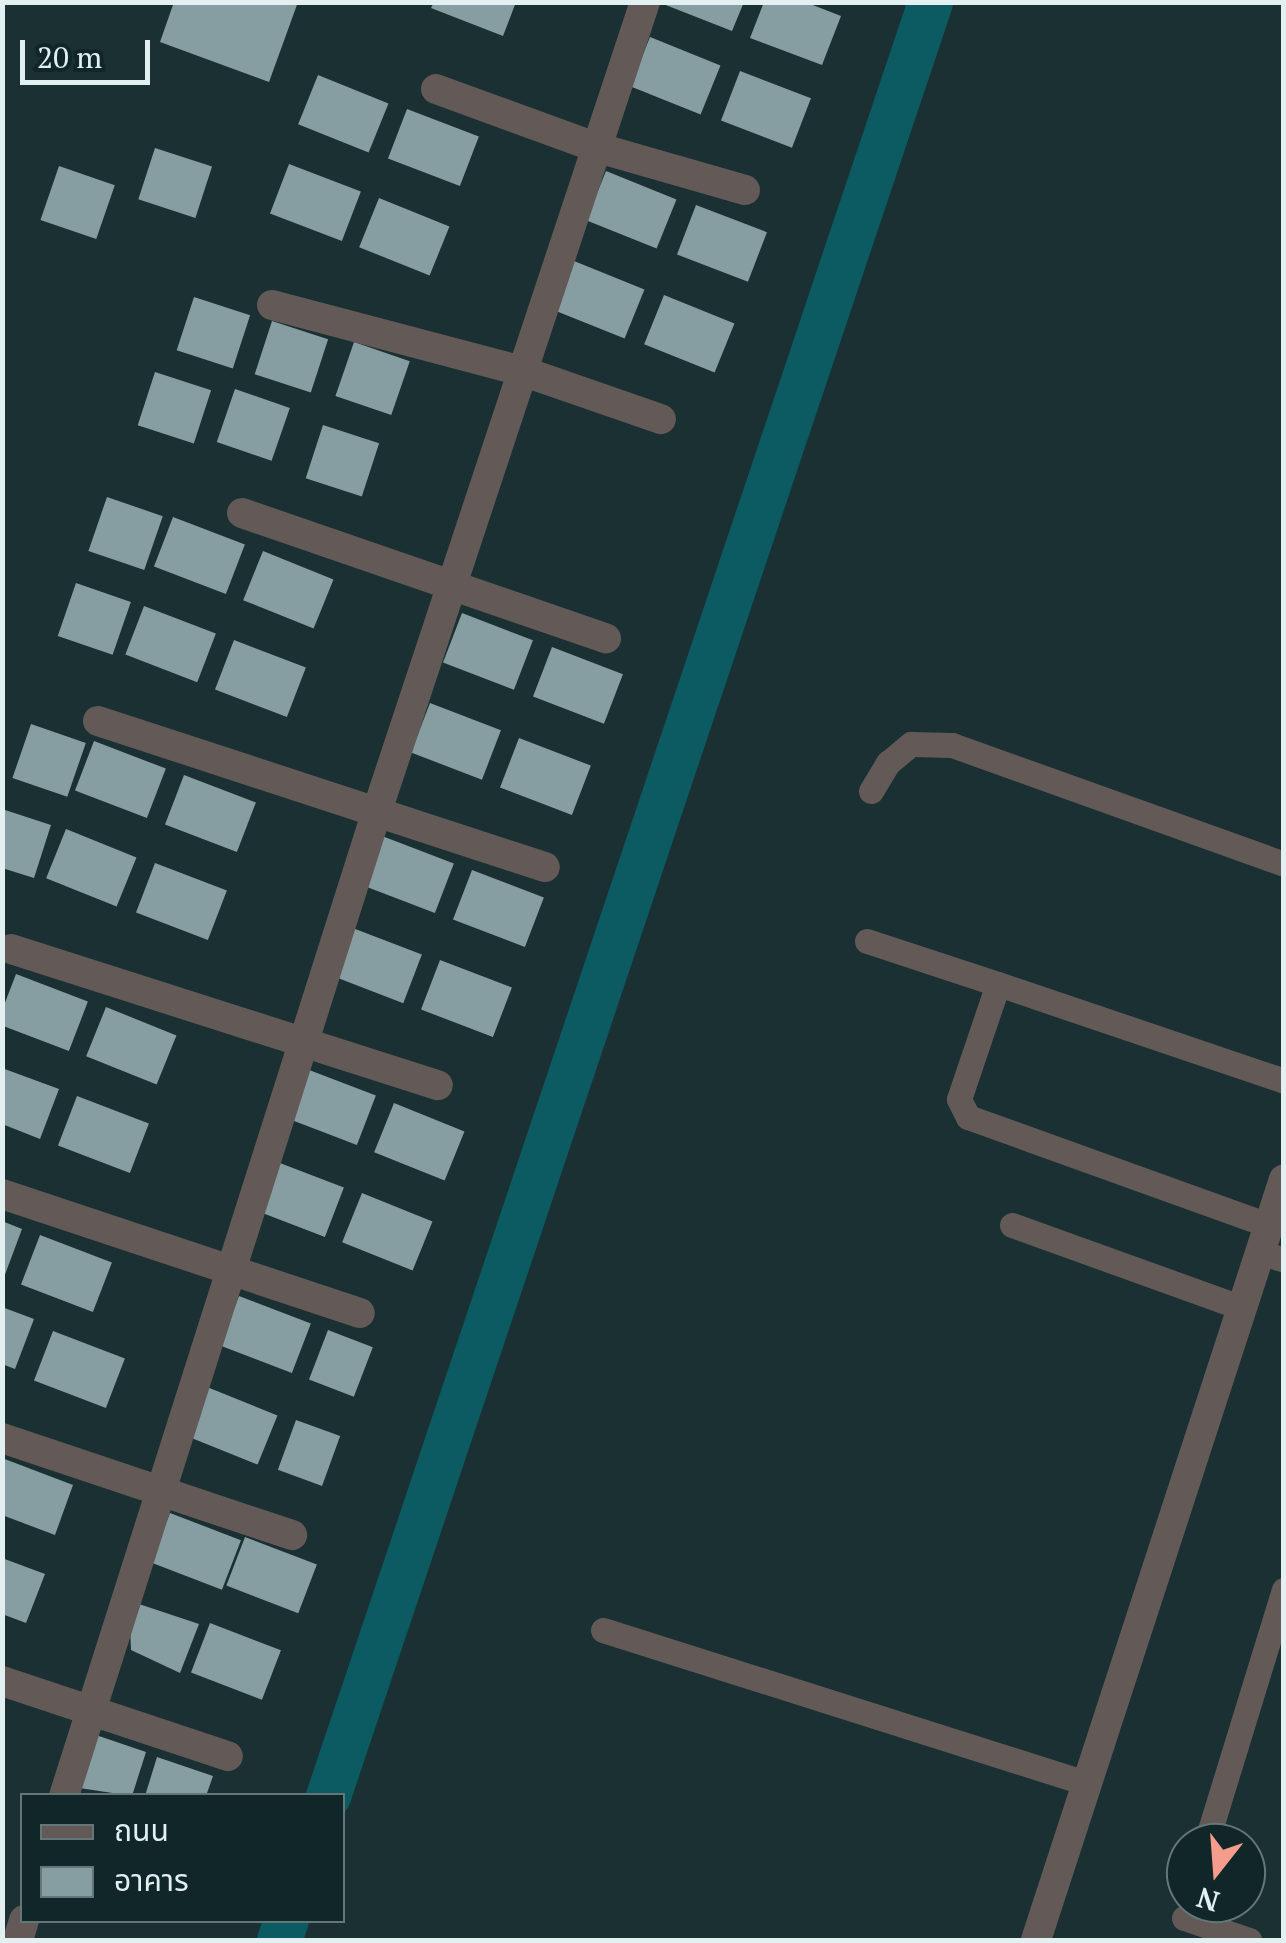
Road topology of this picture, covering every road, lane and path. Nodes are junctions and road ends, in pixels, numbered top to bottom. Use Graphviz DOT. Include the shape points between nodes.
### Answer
graph roads {
  1 [pos="645,2"];
  2 [pos="436,89"];
  3 [pos="594,147"];
  4 [pos="745,190"];
  5 [pos="272,305"];
  6 [pos="522,371"];
  7 [pos="661,419"];
  8 [pos="242,513"];
  9 [pos="450,588"];
  10 [pos="606,638"];
  11 [pos="98,721"];
  12 [pos="871,791"];
  13 [pos="376,814"];
  14 [pos="1284,864"];
  15 [pos="545,867"];
  16 [pos="867,941"];
  17 [pos="11,949"];
  18 [pos="998,984"];
  19 [pos="302,1042"];
  20 [pos="1284,1081"];
  21 [pos="438,1085"];
  22 [pos="1284,1179"];
  23 [pos="2,1194"];
  24 [pos="1012,1225"];
  25 [pos="1270,1246"];
  26 [pos="230,1270"];
  27 [pos="1242,1308"];
  28 [pos="360,1313"];
  29 [pos="2,1438"];
  30 [pos="160,1491"];
  31 [pos="292,1536"];
  32 [pos="1284,1590"];
  33 [pos="603,1630"];
  34 [pos="2,1681"];
  35 [pos="91,1710"];
  36 [pos="228,1756"];
  37 [pos="1086,1784"];
  38 [pos="65,1793"];
  39 [pos="1212,1823"];
  40 [pos="1193,1923"];
  41 [pos="2,1938"];
  42 [pos="14,1940"];
  43 [pos="1036,1940"];
  44 [pos="1250,1940"];
  1 -- 3 [label="street"];
  2 -- 3 [label="street"];
  3 -- 4 [label="street"];
  3 -- 6 [label="street"];
  5 -- 6 [label="street"];
  6 -- 7 [label="street"];
  6 -- 9 [label="street"];
  8 -- 9 [label="street"];
  9 -- 10 [label="street"];
  9 -- 13 [label="street"];
  11 -- 13 [label="street"];
  12 -- 14 [label="lane" via="888,763 911,744 952,745"];
  13 -- 15 [label="street"];
  13 -- 19 [label="street"];
  16 -- 18 [label="lane"];
  17 -- 19 [label="street"];
  18 -- 20 [label="lane"];
  18 -- 25 [label="lane" via="962,1081 963,1113"];
  19 -- 21 [label="street"];
  19 -- 26 [label="street"];
  22 -- 25 [label="street"];
  23 -- 26 [label="street"];
  24 -- 27 [label="lane"];
  25 -- 27 [label="street"];
  26 -- 28 [label="street"];
  26 -- 30 [label="street"];
  27 -- 37 [label="street"];
  29 -- 30 [label="street"];
  30 -- 31 [label="street"];
  30 -- 35 [label="street"];
  32 -- 39 [label="lane"];
  33 -- 37 [label="lane"];
  34 -- 35 [label="street"];
  35 -- 36 [label="street"];
  35 -- 38 [label="street"];
  37 -- 43 [label="street"];
  40 -- 44 [label="lane"];
  41 -- 42 [label="street"];
}
